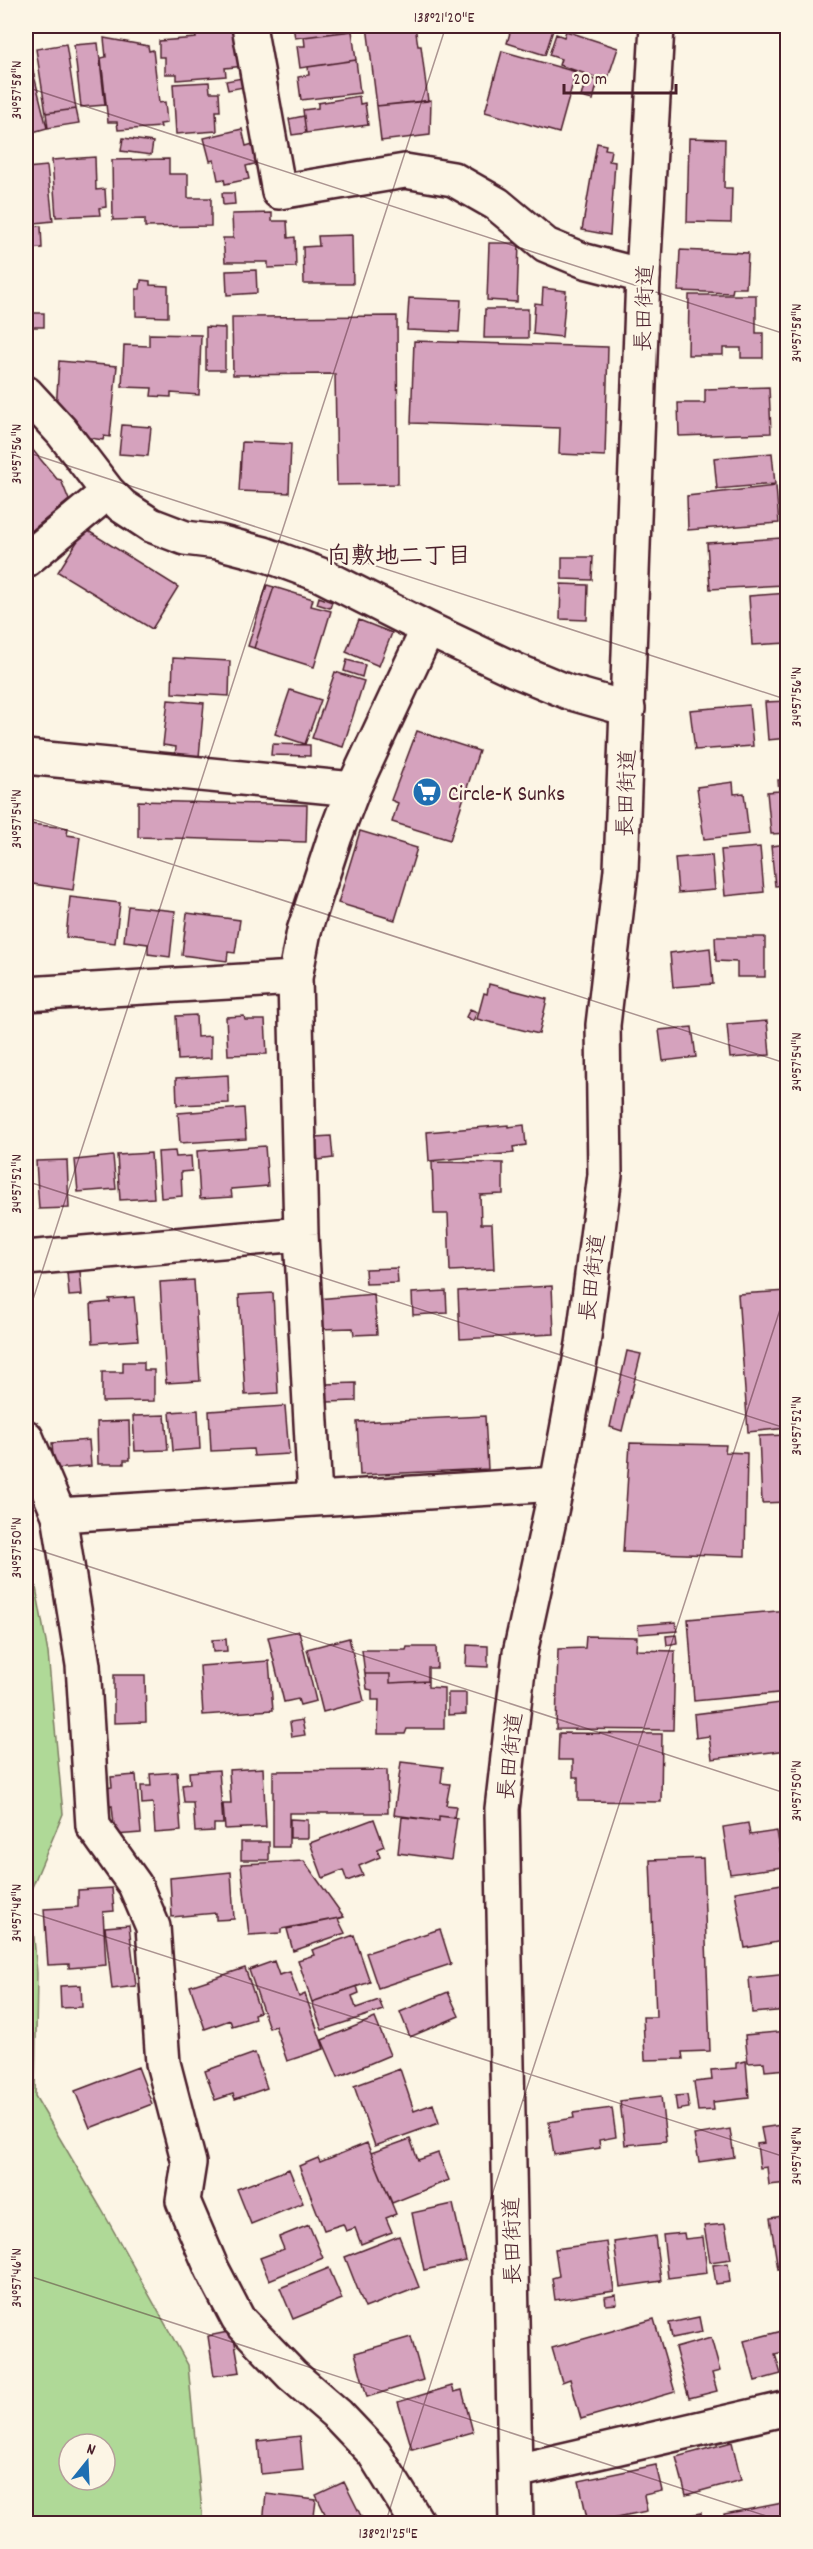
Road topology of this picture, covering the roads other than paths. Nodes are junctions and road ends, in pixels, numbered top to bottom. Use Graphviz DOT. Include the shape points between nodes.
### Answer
graph roads {
  1 [pos="249,26"];
  2 [pos="657,26"];
  3 [pos="644,276"];
  4 [pos="26,393"];
  5 [pos="108,492"];
  6 [pos="26,560"];
  7 [pos="428,629"];
  8 [pos="628,709"];
  9 [pos="26,757"];
  10 [pos="353,789"];
  11 [pos="295,978"];
  12 [pos="26,994"];
  13 [pos="301,1234"];
  14 [pos="26,1258"];
  15 [pos="26,1437"];
  16 [pos="557,1484"];
  17 [pos="315,1498"];
  18 [pos="59,1515"];
  19 [pos="788,2408"];
  20 [pos="516,2471"];
  21 [pos="418,2523"];
  22 [pos="516,2523"];
  1 -- 3 [label="street" via="279,192 405,171 453,179 497,204 546,245 585,261"];
  2 -- 3 [label="street, 長田街道"];
  3 -- 8 [label="street, 長田街道"];
  4 -- 5 [label="street"];
  5 -- 6 [label="street"];
  5 -- 7 [label="street" via="151,525 185,538 264,554 321,575"];
  7 -- 8 [label="street" via="568,692"];
  7 -- 10 [label="street"];
  8 -- 16 [label="street, 長田街道" via="621,870 603,1024 604,1175 583,1344"];
  9 -- 10 [label="street"];
  10 -- 11 [label="street" via="304,932"];
  11 -- 12 [label="street"];
  11 -- 13 [label="street"];
  13 -- 14 [label="street"];
  13 -- 17 [label="street"];
  15 -- 18 [label="street"];
  16 -- 17 [label="street"];
  16 -- 20 [label="street, 長田街道" via="520,1653 502,1809"];
  17 -- 18 [label="street"];
  18 -- 21 [label="street" via="83,1665 93,1826 135,1885 153,1927 163,2063 189,2163 183,2201 238,2319 374,2453"];
  19 -- 20 [label="street"];
  20 -- 22 [label="street, 長田街道"];
}
